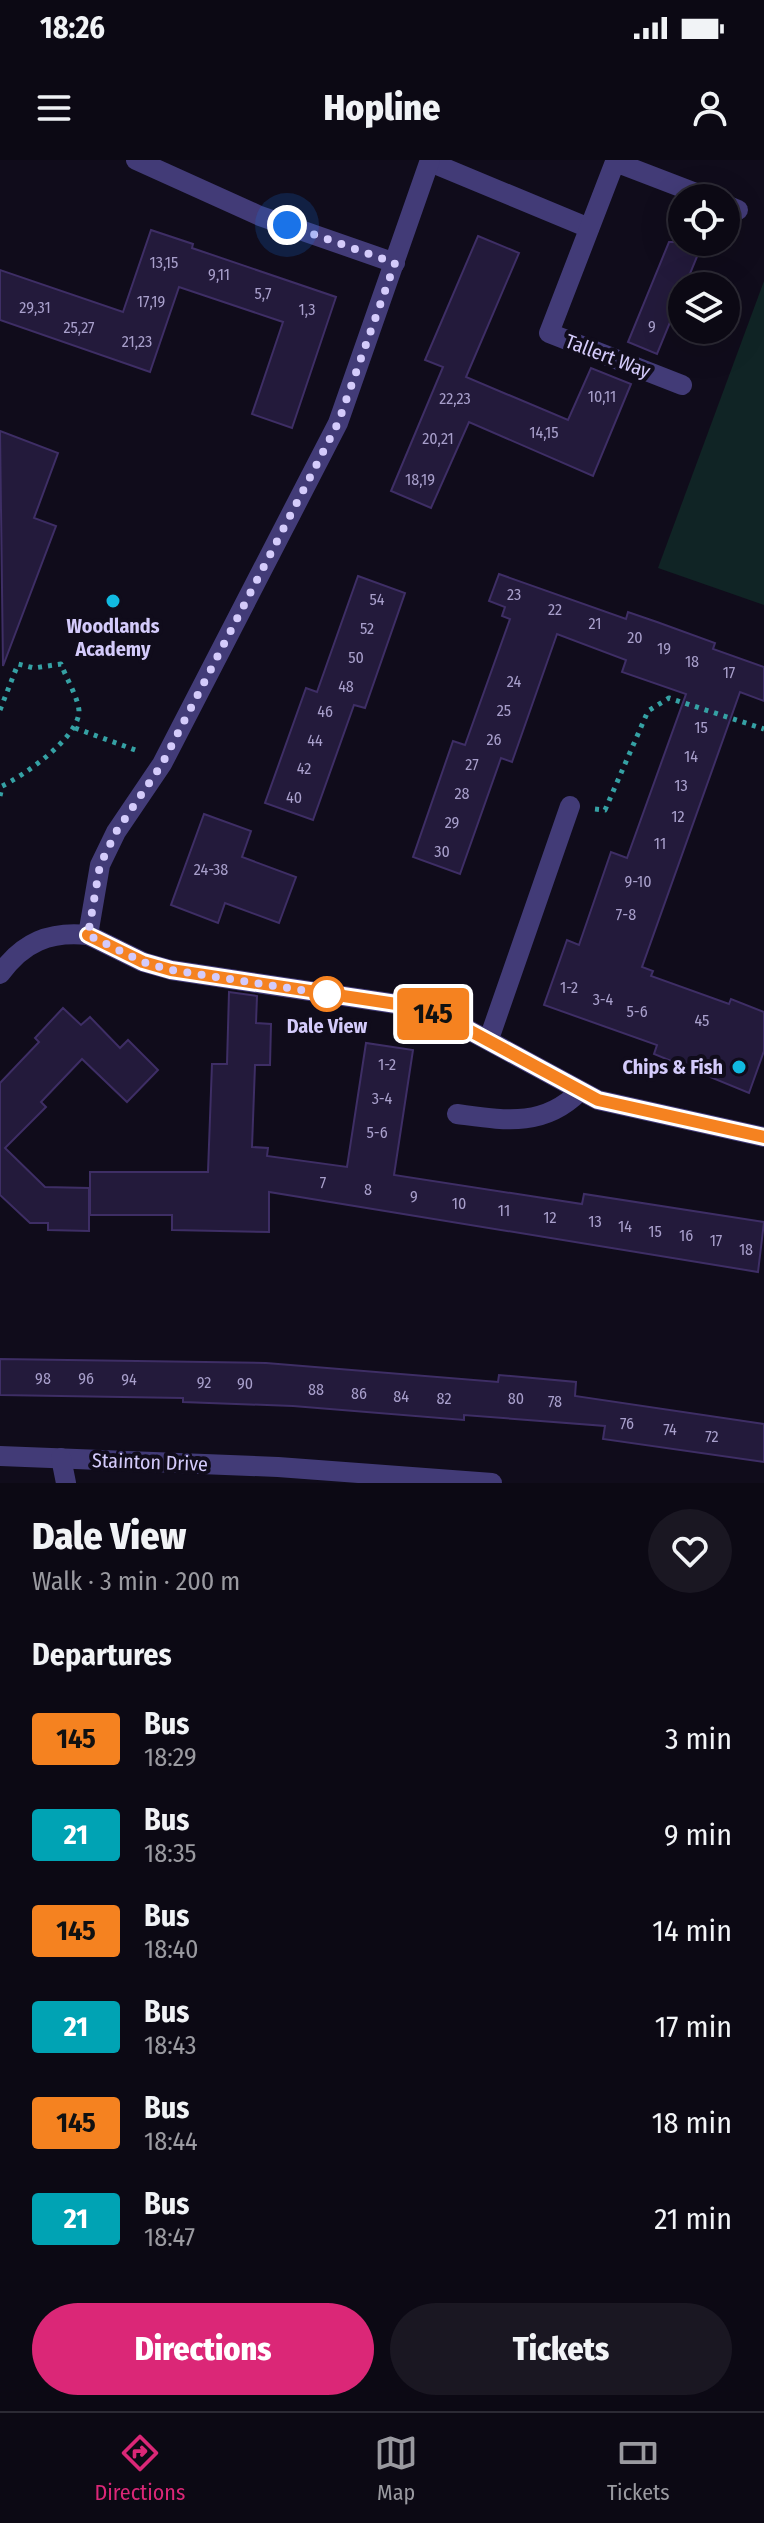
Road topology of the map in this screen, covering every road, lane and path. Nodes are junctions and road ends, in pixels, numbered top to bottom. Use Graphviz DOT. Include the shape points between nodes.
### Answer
graph roads {
  1 [pos="136,160"];
  2 [pos="430,161"];
  3 [pos="672,184"];
  4 [pos="589,228"];
  5 [pos="395,263"];
  6 [pos="682,385"];
  7 [pos="0,710"];
  8 [pos="75,728"];
  9 [pos="764,729"];
  10 [pos="162,764"];
  11 [pos="1,787"];
  12 [pos="0,796"];
  13 [pos="570,806"];
  14 [pos="88,935"];
  15 [pos="0,974"];
  16 [pos="489,1039"];
  17 [pos="579,1092"];
  18 [pos="457,1114"];
  19 [pos="764,1137"];
  20 [pos="0,1456"];
  21 [pos="61,1458"];
  22 [pos="66,1483"];
  23 [pos="492,1483"];
  1 -- 5 [label="street" via="260,216"];
  2 -- 4 [label="street"];
  2 -- 5 [label="street"];
  3 -- 4 [label="street, Tallert Way" via="615,162"];
  4 -- 6 [label="street, Tallert Way" via="549,333"];
  5 -- 10 [label="street" via="338,423"];
  7 -- 8 [label="path" via="18,664 61,664 79,710"];
  8 -- 10 [label="path"];
  8 -- 11 [label="path" via="64,742"];
  9 -- 13 [label="path" via="669,698 648,711 605,810"];
  10 -- 14 [label="street" via="100,865"];
  11 -- 12 [label="path"];
  13 -- 16 [label="street"];
  14 -- 15 [label="street" via="63,932 42,937"];
  14 -- 16 [label="street" via="171,970 403,1005"];
  16 -- 17 [label="street"];
  17 -- 18 [label="street" via="567,1104 528,1120"];
  17 -- 19 [label="street" via="626,1108"];
  20 -- 21 [label="street, Stainton Drive"];
  21 -- 22 [label="street"];
  21 -- 23 [label="street, Stainton Drive"];
}
